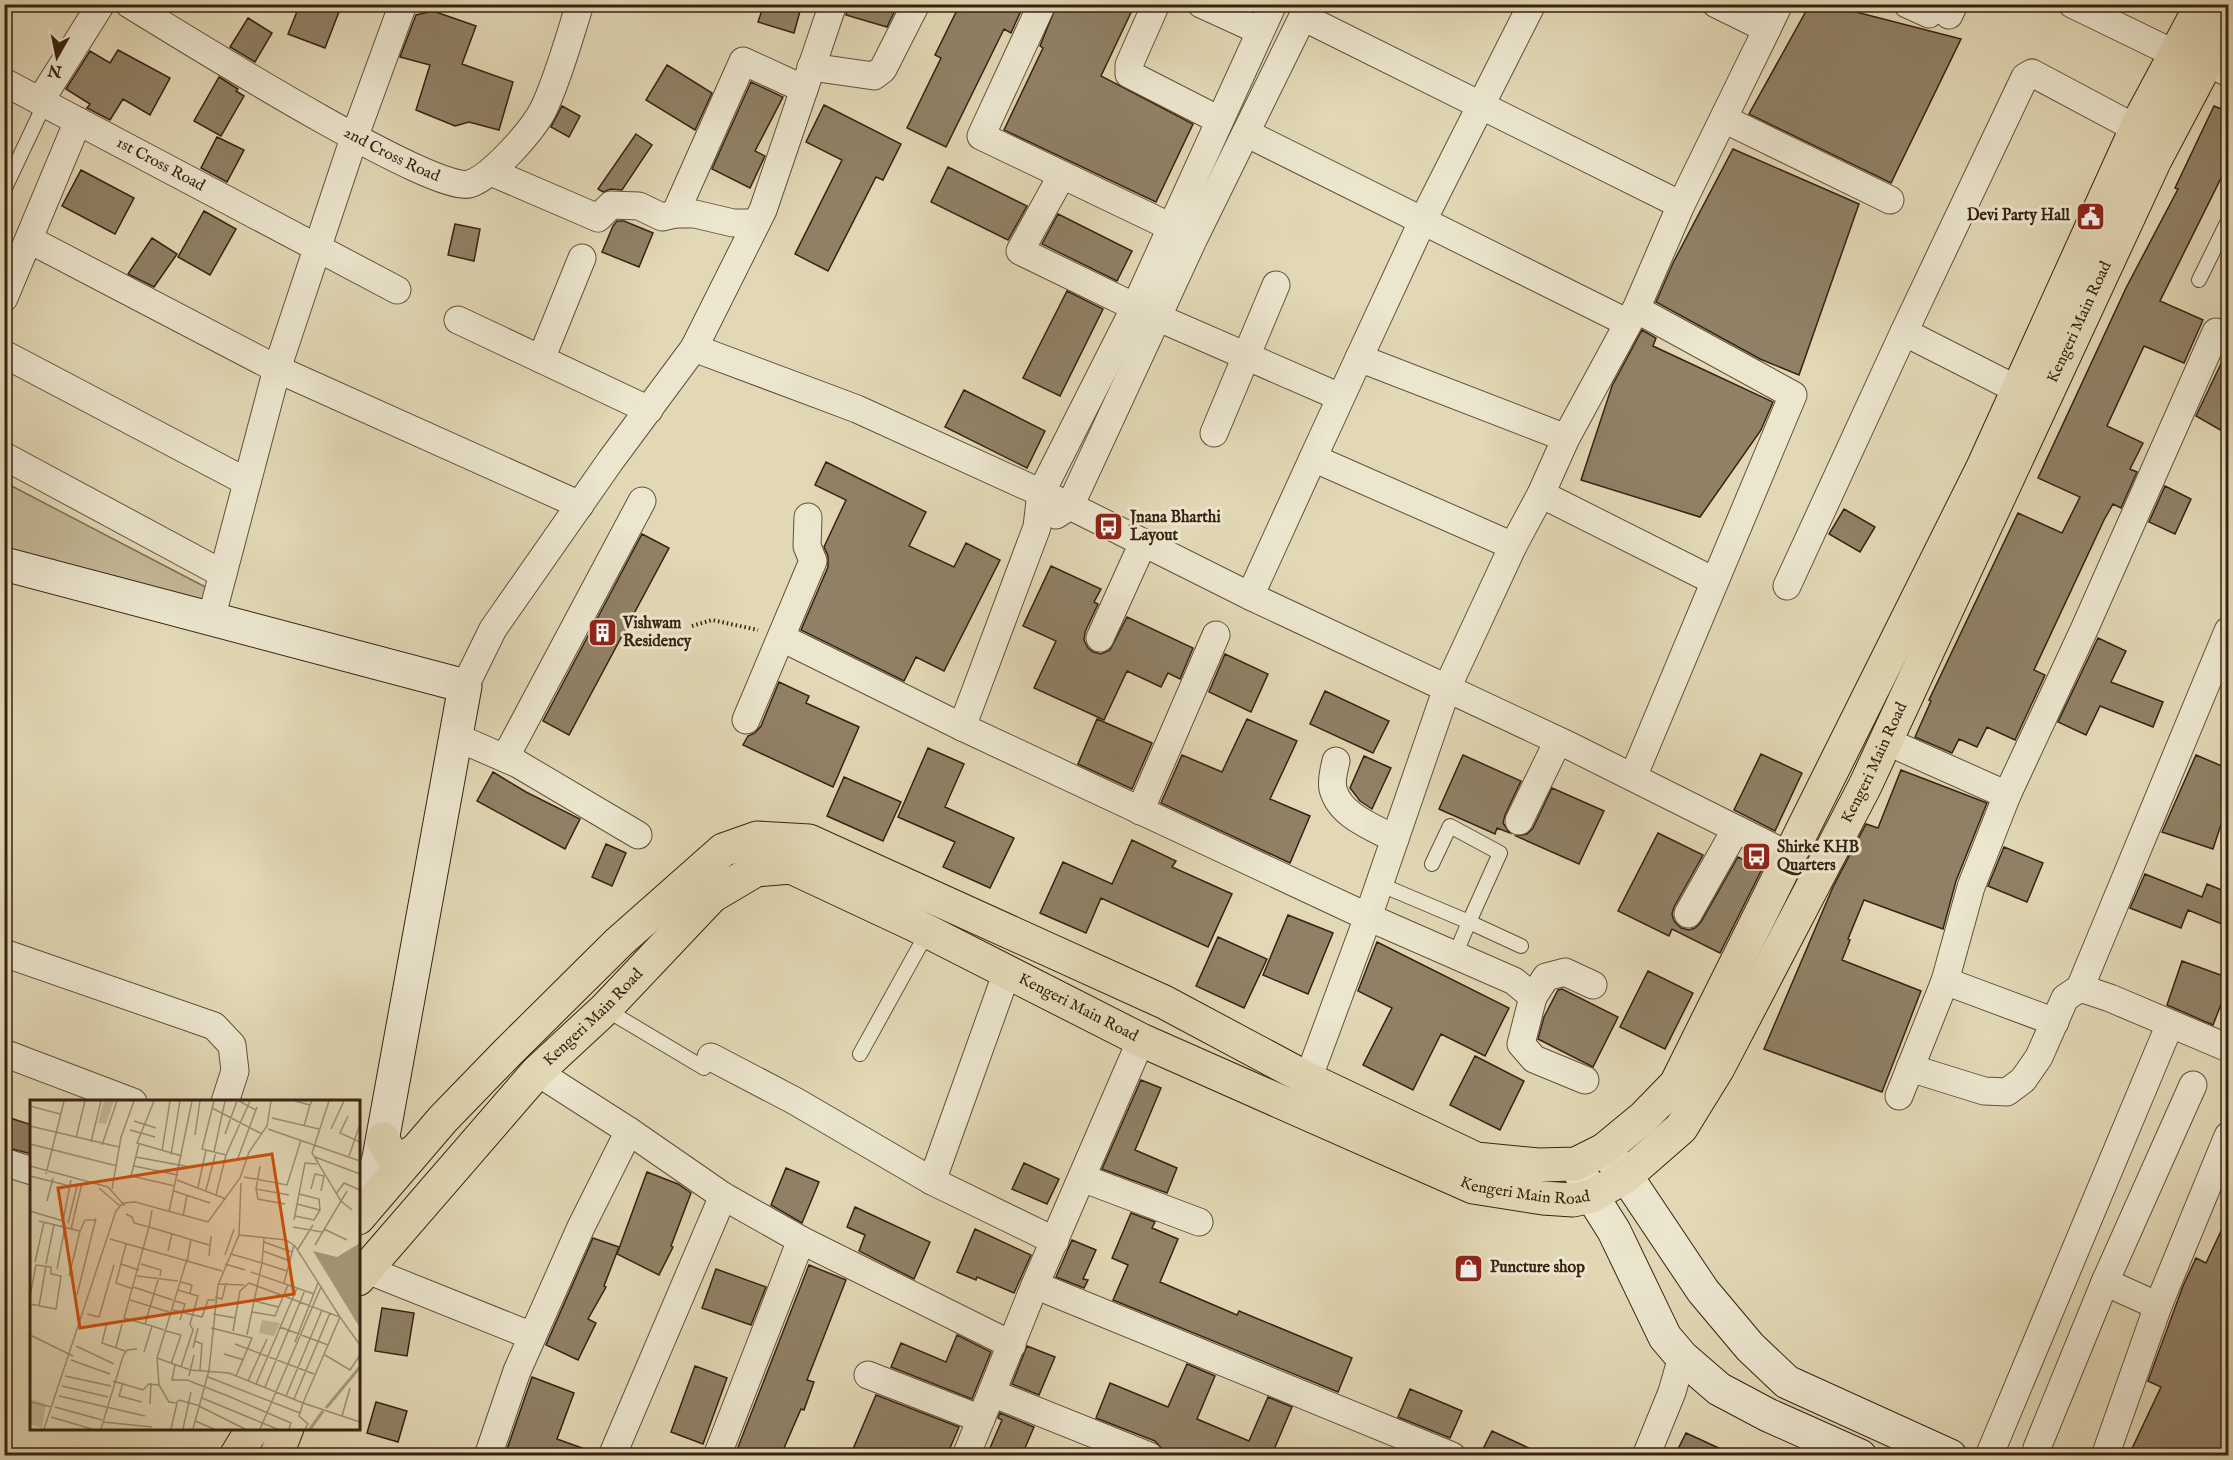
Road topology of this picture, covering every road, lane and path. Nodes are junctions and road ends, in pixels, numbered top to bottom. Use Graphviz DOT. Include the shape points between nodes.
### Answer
graph roads {
  1 [pos="101,4"];
  2 [pos="129,4"];
  3 [pos="403,4"];
  4 [pos="580,4"];
  5 [pos="833,4"];
  6 [pos="916,4"];
  7 [pos="1042,4"];
  8 [pos="1156,4"];
  9 [pos="1201,4"];
  10 [pos="1273,4"];
  11 [pos="1533,4"];
  12 [pos="1716,4"];
  13 [pos="1779,4"];
  14 [pos="2072,4"];
  15 [pos="2202,4"];
  16 [pos="1306,11"];
  17 [pos="2229,22"];
  18 [pos="1767,29"];
  19 [pos="1260,31"];
  20 [pos="2203,68"];
  21 [pos="808,78"];
  22 [pos="4,82"];
  23 [pos="43,102"];
  24 [pos="1481,107"];
  25 [pos="1724,119"];
  26 [pos="1220,120"];
  27 [pos="78,121"];
  28 [pos="2137,129"];
  29 [pos="1246,133"];
  30 [pos="354,138"];
  31 [pos="491,172"];
  32 [pos="1062,176"];
  33 [pos="4,190"];
  34 [pos="1890,200"];
  35 [pos="1681,205"];
  36 [pos="675,214"];
  37 [pos="1424,220"];
  38 [pos="2229,221"];
  39 [pos="756,223"];
  40 [pos="1171,227"];
  41 [pos="30,240"];
  42 [pos="317,247"];
  43 [pos="582,258"];
  44 [pos="2199,280"];
  45 [pos="1276,285"];
  46 [pos="397,290"];
  47 [pos="4,298"];
  48 [pos="1135,307"];
  49 [pos="1632,316"];
  50 [pos="1159,318"];
  51 [pos="458,320"];
  52 [pos="1904,332"];
  53 [pos="2216,332"];
  54 [pos="694,348"];
  55 [pos="4,354"];
  56 [pos="1247,357"];
  57 [pos="1359,358"];
  58 [pos="541,359"];
  59 [pos="277,369"];
  60 [pos="2018,390"];
  61 [pos="1340,397"];
  62 [pos="649,410"];
  63 [pos="1214,433"];
  64 [pos="1566,438"];
  65 [pos="4,456"];
  66 [pos="1313,458"];
  67 [pos="247,482"];
  68 [pos="1041,493"];
  69 [pos="1541,494"];
  70 [pos="642,501"];
  71 [pos="580,505"];
  72 [pos="1070,506"];
  73 [pos="808,518"];
  74 [pos="1037,527"];
  75 [pos="1143,543"];
  76 [pos="1513,546"];
  77 [pos="4,564"];
  78 [pos="223,574"];
  79 [pos="1714,581"];
  80 [pos="1787,586"];
  81 [pos="1250,596"];
  82 [pos="211,619"];
  83 [pos="692,626"];
  84 [pos="2229,631"];
  85 [pos="1216,635"];
  86 [pos="782,638"];
  87 [pos="1100,638"];
  88 [pos="465,686"];
  89 [pos="1447,688"];
  90 [pos="746,720"];
  91 [pos="962,727"];
  92 [pos="456,737"];
  93 [pos="1558,741"];
  94 [pos="1886,741"];
  95 [pos="505,758"];
  96 [pos="1336,760"];
  97 [pos="1633,777"];
  98 [pos="2007,795"];
  99 [pos="1140,811"];
  100 [pos="1519,821"];
  101 [pos="1736,828"];
  102 [pos="638,835"];
  103 [pos="1395,839"];
  104 [pos="1790,856"];
  105 [pos="1432,864"];
  106 [pos="1379,884"];
  107 [pos="1688,914"];
  108 [pos="1368,917"];
  109 [pos="1469,922"];
  110 [pos="928,931"];
  111 [pos="1521,946"];
  112 [pos="4,953"];
  113 [pos="1455,955"];
  114 [pos="1007,972"];
  115 [pos="1945,981"];
  116 [pos="1593,985"];
  117 [pos="2080,988"];
  118 [pos="1533,997"];
  119 [pos="605,1009"];
  120 [pos="2055,1022"];
  121 [pos="2170,1024"];
  122 [pos="1141,1040"];
  123 [pos="2227,1043"];
  124 [pos="4,1053"];
  125 [pos="860,1054"];
  126 [pos="707,1062"];
  127 [pos="1910,1068"];
  128 [pos="537,1072"];
  129 [pos="1308,1079"];
  130 [pos="1585,1080"];
  131 [pos="2193,1085"];
  132 [pos="1899,1096"];
  133 [pos="130,1100"];
  134 [pos="225,1100"];
  135 [pos="629,1131"];
  136 [pos="2229,1136"];
  137 [pos="383,1139"];
  138 [pos="415,1151"];
  139 [pos="1590,1157"];
  140 [pos="4,1162"];
  141 [pos="30,1170"];
  142 [pos="1626,1176"];
  143 [pos="1082,1178"];
  144 [pos="932,1181"];
  145 [pos="723,1196"];
  146 [pos="1592,1196"];
  147 [pos="361,1215"];
  148 [pos="1199,1222"];
  149 [pos="801,1240"];
  150 [pos="1055,1240"];
  151 [pos="1678,1256"];
  152 [pos="362,1274"];
  153 [pos="1633,1274"];
  154 [pos="2105,1282"];
  155 [pos="1035,1285"];
  156 [pos="2158,1306"];
  157 [pos="532,1336"];
  158 [pos="1012,1345"];
  159 [pos="1683,1357"];
  160 [pos="868,1375"];
  161 [pos="1787,1382"];
  162 [pos="992,1394"];
  163 [pos="1768,1415"];
  164 [pos="981,1419"];
  165 [pos="252,1430"];
  166 [pos="286,1430"];
  167 [pos="2037,1448"];
  168 [pos="236,1455"];
  169 [pos="276,1455"];
  170 [pos="488,1455"];
  171 [pos="612,1455"];
  172 [pos="717,1455"];
  173 [pos="966,1455"];
  174 [pos="1149,1455"];
  175 [pos="1452,1455"];
  176 [pos="1646,1455"];
  177 [pos="1860,1455"];
  178 [pos="1950,1455"];
  179 [pos="1989,1455"];
  180 [pos="2106,1455"];
  1 -- 23 [label="street"];
  2 -- 30 [label="street, 2nd Cross Road"];
  3 -- 30 [label="street"];
  4 -- 31 [label="street, 2nd Cross Road" via="543,109"];
  5 -- 21 [label="street"];
  6 -- 21 [label="street" via="883,69 874,76"];
  7 -- 32 [label="street" via="981,136"];
  8 -- 26 [label="street" via="1129,65 1129,74"];
  9 -- 19 [label="street"];
  10 -- 19 [label="street"];
  11 -- 24 [label="street"];
  12 -- 18 [label="street"];
  13 -- 18 [label="street"];
  14 -- 20 [label="street"];
  15 -- 20 [label="main road, Kengeri Main Road"];
  16 -- 24 [label="street"];
  16 -- 29 [label="street"];
  17 -- 20 [label="main road, Kengeri Main Road"];
  18 -- 25 [label="street"];
  19 -- 26 [label="street"];
  20 -- 28 [label="main road, Kengeri Main Road"];
  20 -- 94 [label="main road, Kengeri Main Road" via="2155,160"];
  21 -- 36 [label="street" via="743,61"];
  21 -- 39 [label="street"];
  22 -- 23 [label="street, 1st Cross Road"];
  23 -- 27 [label="street, 1st Cross Road"];
  23 -- 33 [label="lane"];
  24 -- 35 [label="street"];
  24 -- 37 [label="street"];
  25 -- 34 [label="street"];
  25 -- 35 [label="street"];
  26 -- 40 [label="street"];
  27 -- 41 [label="street"];
  27 -- 42 [label="street, 1st Cross Road"];
  28 -- 52 [label="street" via="2032,73 2025,77"];
  28 -- 60 [label="main road, Kengeri Main Road"];
  29 -- 37 [label="street"];
  29 -- 50 [label="street"];
  30 -- 31 [label="street, 2nd Cross Road" via="444,181 468,185"];
  30 -- 42 [label="street"];
  31 -- 36 [label="street" via="598,219 611,205 639,206 662,217"];
  32 -- 40 [label="street"];
  32 -- 48 [label="street" via="1020,251"];
  35 -- 49 [label="street"];
  36 -- 39 [label="street"];
  37 -- 49 [label="street"];
  37 -- 57 [label="street"];
  38 -- 44 [label="lane"];
  39 -- 54 [label="street"];
  40 -- 48 [label="street"];
  41 -- 47 [label="street"];
  41 -- 59 [label="street"];
  42 -- 46 [label="street, 1st Cross Road"];
  42 -- 59 [label="street"];
  43 -- 58 [label="street"];
  45 -- 56 [label="street"];
  48 -- 68 [label="street"];
  49 -- 64 [label="street"];
  49 -- 79 [label="street" via="1793,395"];
  50 -- 56 [label="street"];
  50 -- 72 [label="street"];
  51 -- 58 [label="street"];
  52 -- 60 [label="street"];
  52 -- 80 [label="street"];
  53 -- 98 [label="street"];
  54 -- 62 [label="street"];
  54 -- 68 [label="street" via="856,409"];
  55 -- 67 [label="street"];
  56 -- 61 [label="street"];
  56 -- 63 [label="street"];
  57 -- 61 [label="street"];
  57 -- 64 [label="street"];
  58 -- 62 [label="street"];
  59 -- 67 [label="street"];
  59 -- 71 [label="street"];
  60 -- 104 [label="main road, Kengeri Main Road"];
  61 -- 66 [label="street"];
  62 -- 71 [label="street"];
  64 -- 69 [label="street"];
  65 -- 78 [label="street"];
  66 -- 76 [label="street"];
  66 -- 81 [label="street"];
  67 -- 78 [label="street"];
  68 -- 72 [label="street"];
  68 -- 74 [label="street"];
  69 -- 76 [label="street"];
  69 -- 79 [label="street"];
  70 -- 95 [label="street"];
  71 -- 88 [label="street" via="493,629"];
  72 -- 74 [label="street"];
  72 -- 75 [label="street"];
  73 -- 86 [label="street" via="807,546 813,561"];
  74 -- 91 [label="street"];
  75 -- 81 [label="street"];
  75 -- 87 [label="street"];
  76 -- 89 [label="street"];
  77 -- 82 [label="main road"];
  78 -- 82 [label="street"];
  79 -- 97 [label="street"];
  81 -- 89 [label="street"];
  82 -- 88 [label="main road"];
  83 -- 86 [label="path" via="712,620"];
  84 -- 117 [label="street"];
  85 -- 99 [label="street"];
  86 -- 90 [label="street"];
  86 -- 91 [label="street"];
  88 -- 92 [label="main road"];
  89 -- 93 [label="street"];
  89 -- 103 [label="street"];
  91 -- 99 [label="street"];
  92 -- 95 [label="street"];
  92 -- 137 [label="main road"];
  93 -- 97 [label="street"];
  93 -- 100 [label="street"];
  94 -- 98 [label="street"];
  94 -- 142 [label="main road, Kengeri Main Road" via="1718,1068 1681,1128"];
  95 -- 102 [label="street"];
  96 -- 103 [label="street" via="1332,788 1339,803"];
  97 -- 101 [label="street"];
  98 -- 115 [label="street" via="1971,887"];
  99 -- 108 [label="street"];
  101 -- 104 [label="street"];
  101 -- 107 [label="street"];
  103 -- 106 [label="street"];
  104 -- 139 [label="main road, Kengeri Main Road" via="1676,1084 1644,1117"];
  105 -- 109 [label="lane" via="1450,826 1500,853"];
  106 -- 108 [label="street"];
  106 -- 109 [label="lane"];
  108 -- 113 [label="street"];
  108 -- 129 [label="street"];
  109 -- 111 [label="lane"];
  109 -- 113 [label="lane"];
  110 -- 114 [label="main road, Kengeri Main Road"];
  110 -- 119 [label="main road, Kengeri Main Road" via="791,867 756,870 712,896"];
  110 -- 125 [label="lane"];
  112 -- 134 [label="street" via="214,1026 232,1045 235,1071"];
  113 -- 118 [label="street" via="1514,981"];
  114 -- 122 [label="main road, Kengeri Main Road"];
  114 -- 144 [label="street"];
  115 -- 120 [label="street"];
  115 -- 127 [label="street"];
  116 -- 118 [label="street" via="1565,972 1546,977"];
  117 -- 120 [label="street" via="2065,998"];
  117 -- 121 [label="street"];
  118 -- 130 [label="street" via="1521,1044 1534,1059"];
  119 -- 126 [label="lane"];
  119 -- 128 [label="main road, Kengeri Main Road"];
  120 -- 127 [label="street" via="2039,1057 2023,1080 2007,1092 1984,1091"];
  121 -- 123 [label="street"];
  121 -- 179 [label="street"];
  122 -- 143 [label="street"];
  122 -- 146 [label="main road, Kengeri Main Road" via="1473,1187 1573,1200"];
  124 -- 133 [label="street"];
  126 -- 144 [label="street" via="795,1101"];
  127 -- 132 [label="street"];
  128 -- 135 [label="street"];
  128 -- 152 [label="main road, Kengeri Main Road"];
  129 -- 138 [label="main road, Kengeri Main Road" via="1164,1002 809,841 757,838 723,850 619,942"];
  129 -- 139 [label="main road, Kengeri Main Road" via="1476,1159 1538,1165"];
  131 -- 154 [label="street"];
  135 -- 145 [label="street"];
  135 -- 157 [label="street"];
  136 -- 156 [label="street"];
  137 -- 138 [label="main road" via="389,1153 397,1157 404,1158"];
  137 -- 147 [label="main road"];
  138 -- 147 [label="main road, Kengeri Main Road"];
  139 -- 142 [label="main road"];
  139 -- 146 [label="main road"];
  140 -- 141 [label="street"];
  142 -- 146 [label="main road, Kengeri Main Road"];
  142 -- 151 [label="main road"];
  143 -- 148 [label="street"];
  143 -- 150 [label="street"];
  144 -- 150 [label="street"];
  145 -- 149 [label="street"];
  145 -- 171 [label="street"];
  146 -- 153 [label="main road" via="1614,1231"];
  149 -- 158 [label="street"];
  149 -- 172 [label="street"];
  150 -- 155 [label="street"];
  151 -- 153 [label="main road" via="1648,1262"];
  151 -- 161 [label="main road" via="1750,1347"];
  152 -- 157 [label="street"];
  153 -- 159 [label="main road" via="1665,1338"];
  154 -- 156 [label="street"];
  154 -- 167 [label="street"];
  155 -- 158 [label="street"];
  155 -- 175 [label="street"];
  156 -- 180 [label="street"];
  157 -- 170 [label="street"];
  158 -- 162 [label="street"];
  159 -- 163 [label="main road" via="1719,1389"];
  159 -- 176 [label="street"];
  160 -- 164 [label="street"];
  161 -- 163 [label="main road"];
  161 -- 178 [label="main road"];
  162 -- 164 [label="street"];
  162 -- 174 [label="street"];
  163 -- 177 [label="main road"];
  164 -- 173 [label="street"];
  165 -- 168 [label="main road"];
  166 -- 169 [label="main road"];
}
